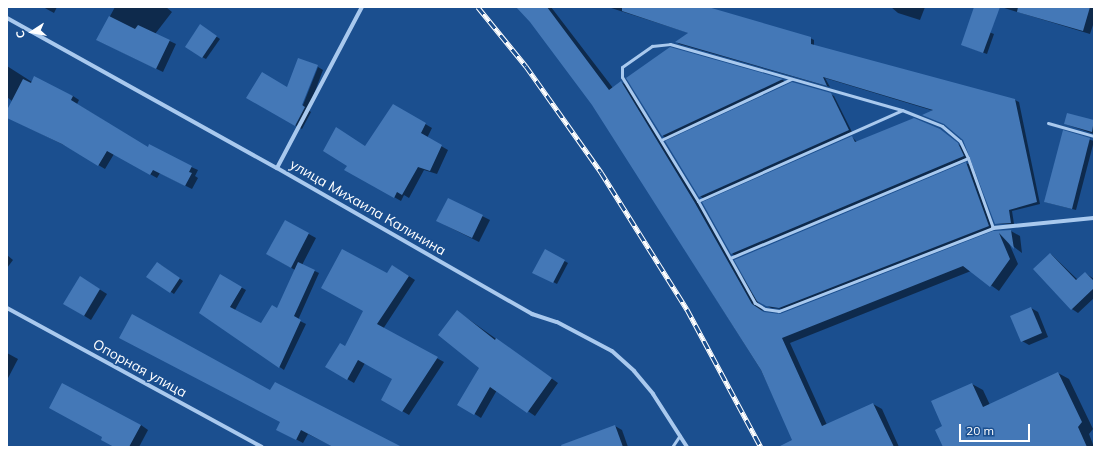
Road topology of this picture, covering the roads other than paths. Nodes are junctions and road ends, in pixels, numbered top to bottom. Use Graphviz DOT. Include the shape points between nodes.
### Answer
graph roads {
  1 [pos="362,7"];
  2 [pos="7,18"];
  3 [pos="791,79"];
  4 [pos="902,110"];
  5 [pos="1048,123"];
  6 [pos="1094,136"];
  7 [pos="661,140"];
  8 [pos="968,158"];
  9 [pos="277,168"];
  10 [pos="698,201"];
  11 [pos="1094,218"];
  12 [pos="993,228"];
  13 [pos="730,258"];
  14 [pos="7,308"];
  15 [pos="680,435"];
  16 [pos="262,447"];
  17 [pos="672,447"];
  18 [pos="687,447"];
  1 -- 9 [label="street"];
  2 -- 9 [label="street, улица Михаила Калинина"];
  3 -- 4 [label="lane"];
  3 -- 7 [label="lane"];
  3 -- 7 [label="lane" via="670,44 652,46 622,67 622,77"];
  4 -- 8 [label="lane" via="942,126 960,141"];
  4 -- 10 [label="lane"];
  5 -- 6 [label="lane"];
  7 -- 10 [label="lane"];
  8 -- 12 [label="lane"];
  8 -- 13 [label="lane"];
  9 -- 15 [label="street, улица Михаила Калинина" via="532,314 557,322 612,351 634,371 653,394"];
  10 -- 13 [label="lane"];
  11 -- 12 [label="street"];
  12 -- 13 [label="lane" via="778,311 765,310 755,303"];
  14 -- 16 [label="street, Опорная улица"];
  15 -- 17 [label="lane"];
  15 -- 18 [label="street, улица Михаила Калинина"];
}
